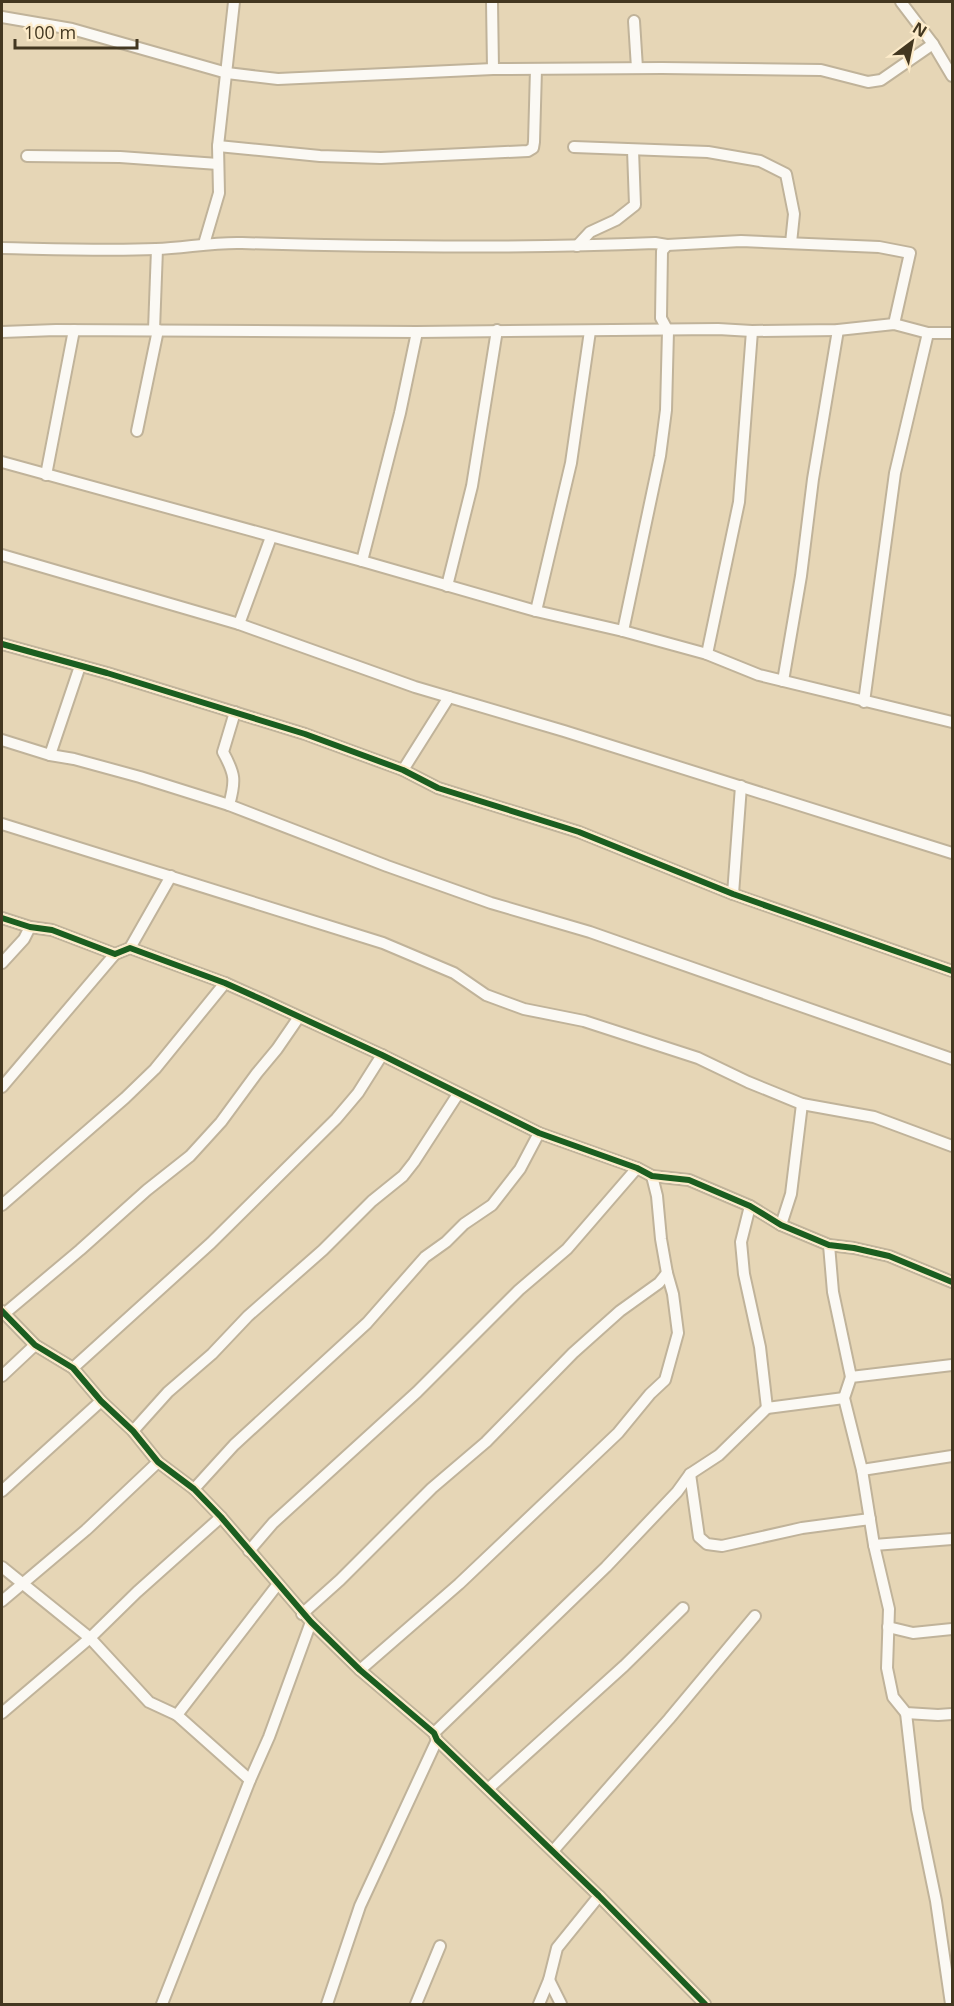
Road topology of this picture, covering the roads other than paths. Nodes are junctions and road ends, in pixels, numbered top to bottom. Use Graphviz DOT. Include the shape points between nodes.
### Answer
graph roads {
  1 [pos="234,2"];
  2 [pos="492,2"];
  3 [pos="901,2"];
  4 [pos="2,17"];
  5 [pos="634,21"];
  6 [pos="933,44"];
  7 [pos="637,68"];
  8 [pos="493,69"];
  9 [pos="536,69"];
  10 [pos="227,73"];
  11 [pos="952,76"];
  12 [pos="218,146"];
  13 [pos="574,147"];
  14 [pos="633,150"];
  15 [pos="27,156"];
  16 [pos="218,164"];
  17 [pos="791,243"];
  18 [pos="204,244"];
  19 [pos="667,245"];
  20 [pos="577,246"];
  21 [pos="2,248"];
  22 [pos="157,249"];
  23 [pos="894,324"];
  24 [pos="74,330"];
  25 [pos="156,330"];
  26 [pos="497,330"];
  27 [pos="838,330"];
  28 [pos="590,331"];
  29 [pos="668,331"];
  30 [pos="752,331"];
  31 [pos="2,332"];
  32 [pos="417,332"];
  33 [pos="928,333"];
  34 [pos="952,333"];
  35 [pos="137,431"];
  36 [pos="2,462"];
  37 [pos="46,475"];
  38 [pos="271,537"];
  39 [pos="2,555"];
  40 [pos="362,561"];
  41 [pos="447,586"];
  42 [pos="536,611"];
  43 [pos="239,624"];
  44 [pos="623,631"];
  45 [pos="2,644"];
  46 [pos="707,654"];
  47 [pos="80,666"];
  48 [pos="783,681"];
  49 [pos="449,697"];
  50 [pos="864,702"];
  51 [pos="235,712"];
  52 [pos="952,722"];
  53 [pos="2,740"];
  54 [pos="50,755"];
  55 [pos="403,770"];
  56 [pos="741,786"];
  57 [pos="229,805"];
  58 [pos="2,824"];
  59 [pos="952,853"];
  60 [pos="171,876"];
  61 [pos="733,894"];
  62 [pos="2,918"];
  63 [pos="30,927"];
  64 [pos="130,948"];
  65 [pos="115,954"];
  66 [pos="2,963"];
  67 [pos="952,971"];
  68 [pos="225,983"];
  69 [pos="299,1017"];
  70 [pos="382,1055"];
  71 [pos="952,1059"];
  72 [pos="2,1087"];
  73 [pos="458,1094"];
  74 [pos="802,1104"];
  75 [pos="539,1133"];
  76 [pos="952,1146"];
  77 [pos="637,1168"];
  78 [pos="652,1176"];
  79 [pos="2,1205"];
  80 [pos="750,1206"];
  81 [pos="781,1225"];
  82 [pos="829,1245"];
  83 [pos="666,1273"];
  84 [pos="952,1282"];
  85 [pos="3,1312"];
  86 [pos="35,1345"];
  87 [pos="952,1365"];
  88 [pos="73,1368"];
  89 [pos="2,1376"];
  90 [pos="851,1377"];
  91 [pos="844,1398"];
  92 [pos="101,1401"];
  93 [pos="767,1408"];
  94 [pos="133,1431"];
  95 [pos="952,1456"];
  96 [pos="158,1462"];
  97 [pos="862,1470"];
  98 [pos="690,1474"];
  99 [pos="194,1489"];
  100 [pos="2,1491"];
  101 [pos="221,1517"];
  102 [pos="870,1519"];
  103 [pos="952,1539"];
  104 [pos="874,1545"];
  105 [pos="249,1551"];
  106 [pos="2,1568"];
  107 [pos="278,1584"];
  108 [pos="21,1585"];
  109 [pos="2,1600"];
  110 [pos="683,1608"];
  111 [pos="302,1614"];
  112 [pos="755,1616"];
  113 [pos="311,1622"];
  114 [pos="888,1627"];
  115 [pos="952,1629"];
  116 [pos="90,1638"];
  117 [pos="360,1670"];
  118 [pos="2,1713"];
  119 [pos="906,1713"];
  120 [pos="952,1714"];
  121 [pos="177,1715"];
  122 [pos="436,1737"];
  123 [pos="250,1780"];
  124 [pos="489,1788"];
  125 [pos="553,1851"];
  126 [pos="599,1896"];
  127 [pos="440,1946"];
  128 [pos="549,1980"];
  129 [pos="162,2004"];
  130 [pos="327,2004"];
  131 [pos="416,2004"];
  132 [pos="539,2004"];
  133 [pos="561,2004"];
  134 [pos="705,2004"];
  135 [pos="951,2004"];
  1 -- 10 [label="street"];
  2 -- 8 [label="street"];
  3 -- 6 [label="street"];
  4 -- 10 [label="street" via="72,29"];
  5 -- 7 [label="street"];
  6 -- 7 [label="street" via="881,80 868,82 821,70"];
  6 -- 11 [label="street"];
  7 -- 9 [label="street"];
  8 -- 9 [label="street"];
  8 -- 10 [label="street" via="278,79"];
  9 -- 12 [label="street" via="534,142 528,151 381,158"];
  10 -- 12 [label="street"];
  12 -- 16 [label="street"];
  13 -- 14 [label="street"];
  14 -- 17 [label="street" via="708,152 760,161 786,174 794,214"];
  14 -- 20 [label="street" via="635,205 616,220 590,232"];
  15 -- 16 [label="street"];
  16 -- 18 [label="street" via="219,193"];
  17 -- 19 [label="street"];
  17 -- 23 [label="street" via="879,247 910,253"];
  18 -- 20 [label="street"];
  18 -- 22 [label="street"];
  19 -- 20 [label="street"];
  19 -- 29 [label="street" via="662,251 661,318"];
  21 -- 22 [label="street"];
  22 -- 25 [label="street"];
  23 -- 27 [label="street"];
  23 -- 33 [label="street"];
  24 -- 25 [label="street"];
  24 -- 31 [label="street"];
  24 -- 37 [label="street"];
  25 -- 32 [label="street"];
  25 -- 35 [label="street"];
  26 -- 28 [label="street"];
  26 -- 32 [label="street"];
  26 -- 41 [label="street" via="472,486"];
  27 -- 30 [label="street"];
  27 -- 48 [label="street"];
  28 -- 29 [label="street"];
  28 -- 42 [label="street" via="571,463"];
  29 -- 30 [label="street"];
  29 -- 44 [label="street" via="668,383 660,456"];
  30 -- 46 [label="street" via="739,501"];
  32 -- 40 [label="street"];
  33 -- 34 [label="street"];
  33 -- 50 [label="street" via="895,473"];
  36 -- 37 [label="street"];
  37 -- 38 [label="street"];
  38 -- 40 [label="street"];
  38 -- 43 [label="street"];
  39 -- 43 [label="street"];
  40 -- 41 [label="street"];
  41 -- 42 [label="street"];
  42 -- 44 [label="street"];
  43 -- 49 [label="street"];
  44 -- 46 [label="street"];
  45 -- 47 [label="street"];
  46 -- 48 [label="street"];
  47 -- 51 [label="street"];
  47 -- 54 [label="street"];
  48 -- 50 [label="street"];
  49 -- 55 [label="street"];
  49 -- 56 [label="street"];
  50 -- 52 [label="street"];
  51 -- 55 [label="street"];
  51 -- 57 [label="street" via="223,752 234,781"];
  53 -- 54 [label="street"];
  54 -- 57 [label="street"];
  55 -- 61 [label="street" via="438,788 579,832"];
  56 -- 59 [label="street"];
  56 -- 61 [label="street"];
  57 -- 71 [label="street" via="491,903 590,932"];
  58 -- 60 [label="street"];
  60 -- 64 [label="street"];
  60 -- 74 [label="street" via="383,943 454,974 486,995 698,1058"];
  61 -- 67 [label="street"];
  62 -- 63 [label="street"];
  63 -- 65 [label="street" via="52,930"];
  63 -- 66 [label="street"];
  64 -- 65 [label="street"];
  64 -- 68 [label="street"];
  65 -- 72 [label="street"];
  68 -- 69 [label="street"];
  68 -- 79 [label="street" via="155,1069"];
  69 -- 70 [label="street"];
  69 -- 85 [label="street" via="221,1122 190,1156"];
  70 -- 73 [label="street"];
  70 -- 88 [label="street" via="336,1119 211,1243"];
  73 -- 75 [label="street"];
  73 -- 94 [label="street" via="403,1176 248,1316"];
  74 -- 76 [label="street" via="874,1117"];
  74 -- 81 [label="street" via="791,1194"];
  75 -- 77 [label="street"];
  75 -- 99 [label="street" via="520,1169 492,1205 425,1257 367,1323 234,1444"];
  77 -- 78 [label="street"];
  77 -- 105 [label="street" via="567,1249 273,1522"];
  78 -- 80 [label="street" via="689,1180"];
  78 -- 83 [label="street"];
  80 -- 81 [label="street"];
  80 -- 93 [label="street" via="741,1242"];
  81 -- 82 [label="street"];
  82 -- 84 [label="street" via="889,1256"];
  82 -- 90 [label="street" via="833,1292"];
  83 -- 111 [label="street" via="659,1283 573,1353 486,1442 432,1488"];
  83 -- 117 [label="street" via="678,1333 665,1380 618,1432 459,1584"];
  85 -- 86 [label="street"];
  86 -- 88 [label="street"];
  86 -- 89 [label="street"];
  87 -- 90 [label="street"];
  88 -- 92 [label="street"];
  90 -- 91 [label="street"];
  91 -- 93 [label="street"];
  91 -- 97 [label="street"];
  92 -- 94 [label="street"];
  92 -- 100 [label="street"];
  93 -- 98 [label="street" via="719,1455"];
  94 -- 96 [label="street"];
  95 -- 97 [label="street"];
  96 -- 99 [label="street"];
  96 -- 108 [label="street"];
  97 -- 102 [label="street"];
  98 -- 102 [label="street" via="699,1537 707,1544 722,1546 802,1528"];
  98 -- 122 [label="street" via="606,1568"];
  99 -- 101 [label="street"];
  101 -- 105 [label="street"];
  101 -- 116 [label="street"];
  102 -- 104 [label="street"];
  103 -- 104 [label="street"];
  104 -- 114 [label="street" via="889,1609"];
  105 -- 107 [label="street"];
  106 -- 108 [label="street"];
  107 -- 111 [label="street"];
  107 -- 121 [label="street"];
  108 -- 109 [label="street"];
  108 -- 116 [label="street"];
  110 -- 124 [label="street"];
  111 -- 113 [label="street"];
  112 -- 125 [label="street"];
  113 -- 117 [label="street"];
  113 -- 123 [label="street"];
  114 -- 115 [label="street" via="913,1632"];
  114 -- 119 [label="street" via="887,1668 893,1697"];
  116 -- 118 [label="street"];
  116 -- 121 [label="street" via="149,1702"];
  117 -- 122 [label="street"];
  119 -- 120 [label="street"];
  119 -- 135 [label="street" via="917,1809"];
  121 -- 123 [label="street"];
  122 -- 124 [label="street"];
  122 -- 130 [label="street" via="360,1906"];
  123 -- 129 [label="street"];
  124 -- 125 [label="street"];
  125 -- 126 [label="street"];
  126 -- 128 [label="street" via="557,1948"];
  126 -- 134 [label="street"];
  127 -- 131 [label="street"];
  128 -- 132 [label="street"];
  128 -- 133 [label="street"];
}
